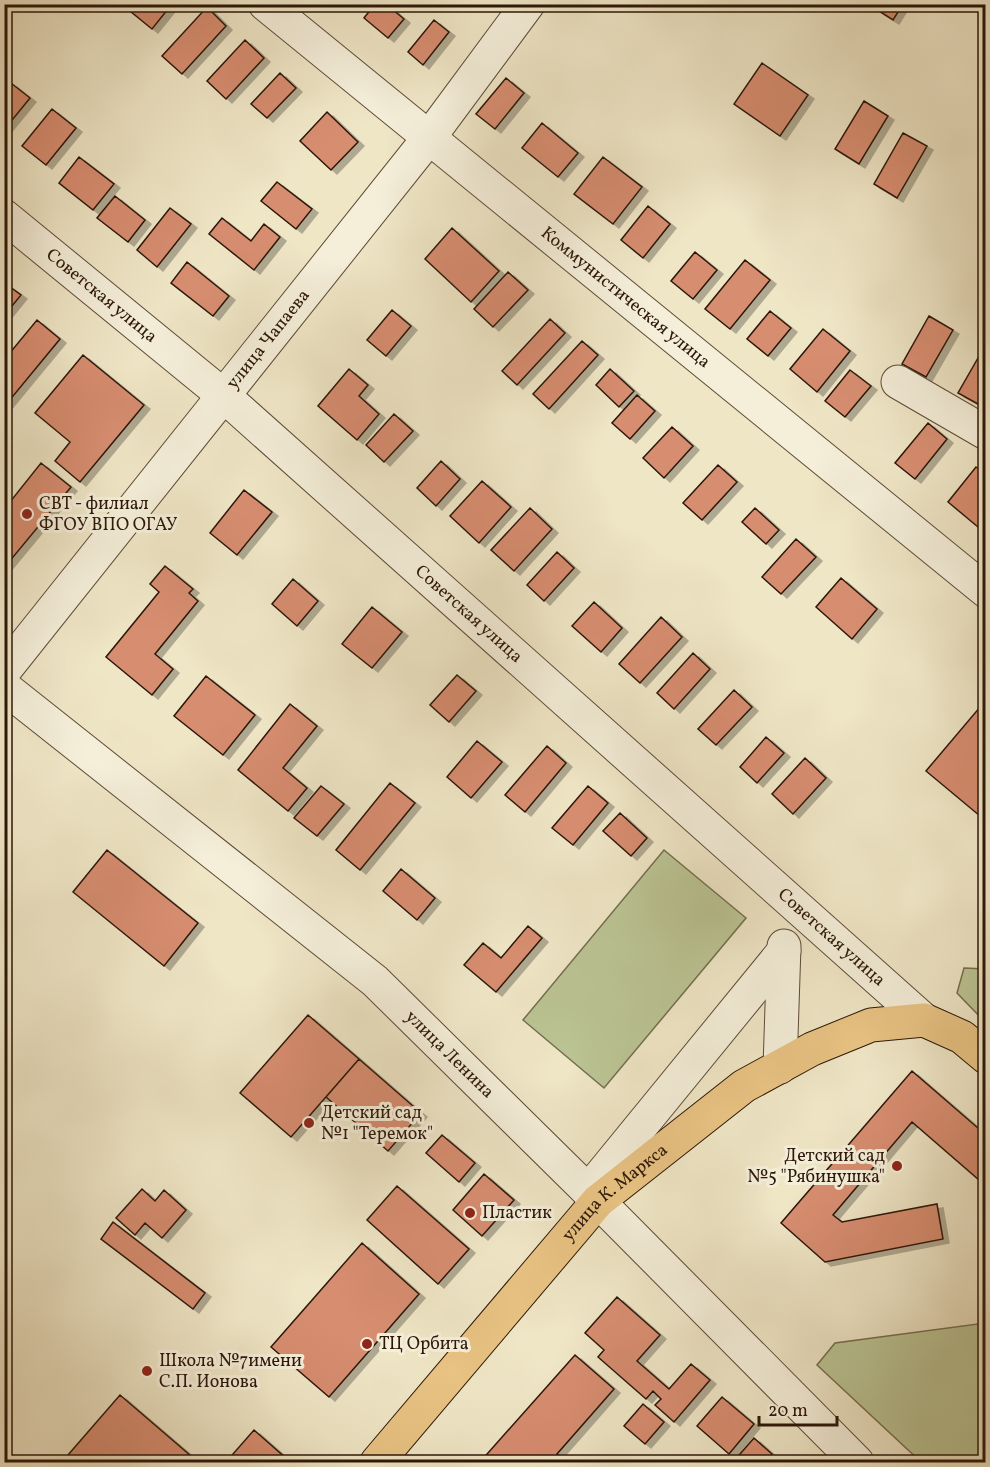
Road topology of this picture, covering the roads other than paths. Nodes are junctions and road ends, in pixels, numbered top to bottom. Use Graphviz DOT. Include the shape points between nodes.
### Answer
graph roads {
  1 [pos="265,4"];
  2 [pos="528,4"];
  3 [pos="428,138"];
  4 [pos="4,216"];
  5 [pos="898,382"];
  6 [pos="224,396"];
  7 [pos="986,433"];
  8 [pos="986,591"];
  9 [pos="4,671"];
  10 [pos="4,687"];
  11 [pos="786,898"];
  12 [pos="784,951"];
  13 [pos="924,1020"];
  14 [pos="986,1057"];
  15 [pos="780,1067"];
  16 [pos="593,1196"];
  17 [pos="377,1462"];
  18 [pos="857,1462"];
  1 -- 3 [label="street, Коммунистическая улица"];
  2 -- 3 [label="street, улица Чапаева"];
  3 -- 6 [label="street, улица Чапаева"];
  3 -- 8 [label="street, Коммунистическая улица"];
  4 -- 6 [label="street, Советская улица"];
  5 -- 7 [label="street"];
  6 -- 9 [label="street, улица Чапаева"];
  6 -- 11 [label="street, Советская улица"];
  10 -- 16 [label="street, улица Ленина" via="375,981"];
  11 -- 12 [label="street"];
  11 -- 13 [label="street, Советская улица"];
  12 -- 15 [label="street"];
  12 -- 16 [label="street"];
  13 -- 14 [label="main road" via="962,1037"];
  13 -- 15 [label="main road, улица К. Маркса" via="871,1025"];
  15 -- 16 [label="main road, улица К. Маркса" via="744,1086"];
  16 -- 17 [label="main road, улица К. Маркса"];
  16 -- 18 [label="street, улица Ленина"];
}
